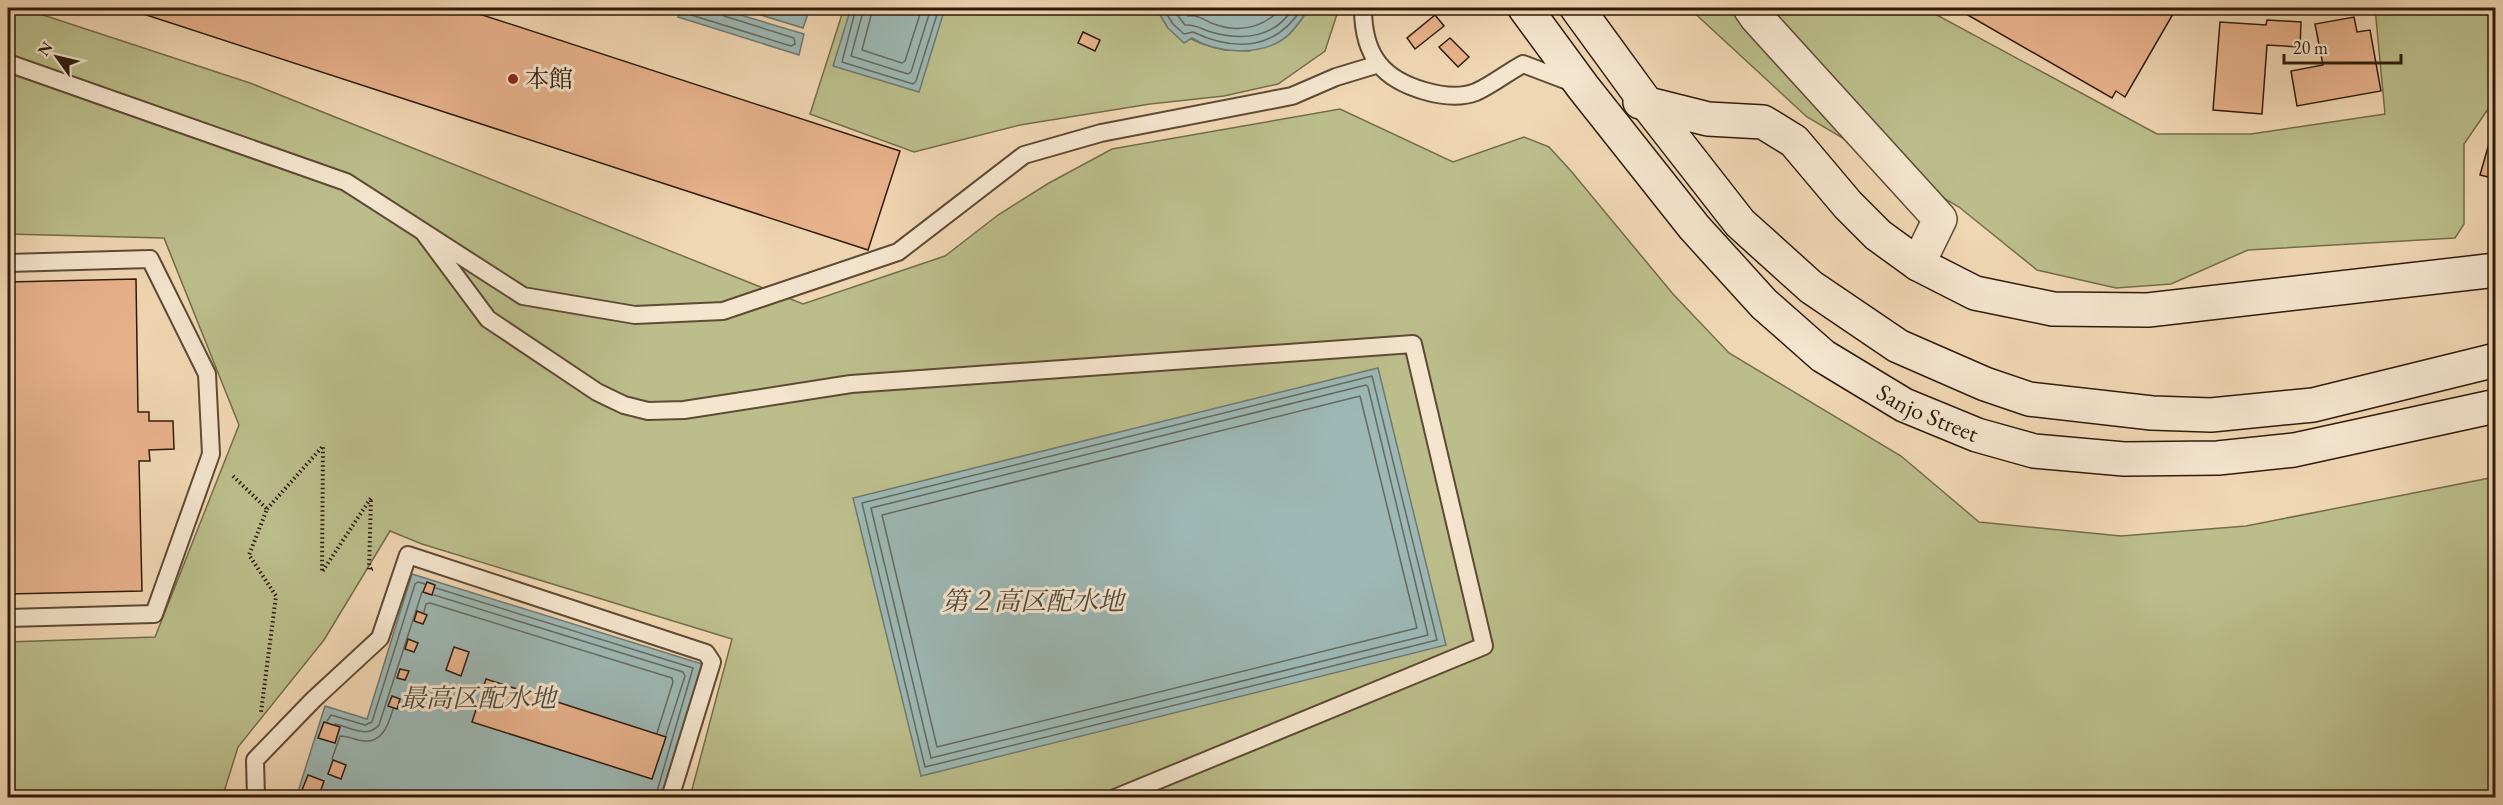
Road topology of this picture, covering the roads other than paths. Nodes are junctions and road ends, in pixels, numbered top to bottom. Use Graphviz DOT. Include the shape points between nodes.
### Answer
graph roads {
  1 [pos="1363,8"];
  2 [pos="1525,8"];
  3 [pos="1577,8"];
  4 [pos="1750,8"];
  5 [pos="8,63"];
  6 [pos="1379,64"];
  7 [pos="1583,87"];
  8 [pos="1647,104"];
  9 [pos="424,233"];
  10 [pos="8,263"];
  11 [pos="1918,264"];
  12 [pos="2496,270"];
  13 [pos="2496,360"];
  14 [pos="2496,406"];
  15 [pos="8,618"];
  16 [pos="256,798"];
  17 [pos="670,798"];
  18 [pos="1115,798"];
  1 -- 6 [label="lane" via="1363,30"];
  2 -- 7 [label="main road, Sanjo Street"];
  3 -- 8 [label="main road, Sanjo Street"];
  4 -- 11 [label="main road" via="1940,219"];
  5 -- 9 [label="lane" via="346,182"];
  6 -- 7 [label="lane" via="1403,82 1438,96 1475,92 1524,64"];
  6 -- 9 [label="lane" via="1292,96 1101,133 1024,155 898,252 723,311 635,315 523,296"];
  7 -- 8 [label="main road"];
  7 -- 14 [label="main road, Sanjo Street" via="1694,227 1764,304 1823,356 1904,405 1977,435 2034,451 2124,459 2218,458 2294,450"];
  8 -- 11 [label="main road" via="1708,119 1762,122 1794,141 1878,235"];
  8 -- 13 [label="main road, Sanjo Street" via="1740,223 1811,287 1898,346 2029,399 2152,413 2211,415 2313,405"];
  9 -- 18 [label="lane" via="488,319 597,392 648,411 684,410 851,384 1413,344 1484,646"];
  10 -- 15 [label="lane" via="150,259 207,375 211,454 154,614"];
  11 -- 12 [label="main road" via="1975,293 2053,309 2148,310"];
  16 -- 17 [label="lane" via="255,760 380,638 408,555 706,652 712,662"];
}
